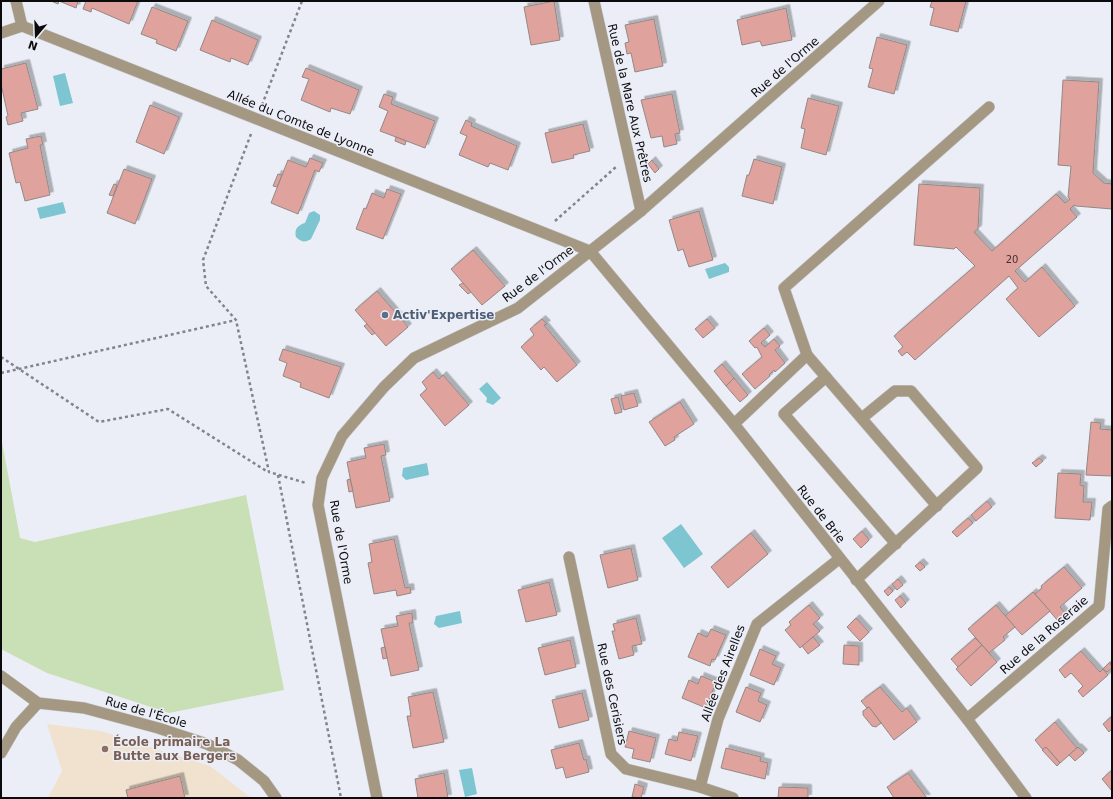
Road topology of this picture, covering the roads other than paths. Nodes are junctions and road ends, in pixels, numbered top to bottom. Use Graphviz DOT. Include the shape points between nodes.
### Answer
graph roads {
  1 [pos="16,1"];
  2 [pos="594,1"];
  3 [pos="879,1"];
  4 [pos="22,26"];
  5 [pos="1,33"];
  6 [pos="989,107"];
  7 [pos="641,211"];
  8 [pos="590,251"];
  9 [pos="807,355"];
  10 [pos="826,377"];
  11 [pos="862,418"];
  12 [pos="734,424"];
  13 [pos="938,506"];
  14 [pos="1112,506"];
  15 [pos="896,544"];
  16 [pos="569,557"];
  17 [pos="839,559"];
  18 [pos="856,580"];
  19 [pos="1,676"];
  20 [pos="38,703"];
  21 [pos="967,719"];
  22 [pos="1,753"];
  23 [pos="700,787"];
  24 [pos="276,798"];
  25 [pos="377,798"];
  26 [pos="734,798"];
  27 [pos="1026,798"];
  1 -- 4 [label="street"];
  2 -- 7 [label="street, Rue de la Mare Aux Prêtres"];
  3 -- 7 [label="street, Rue de l'Orme"];
  4 -- 5 [label="street"];
  4 -- 8 [label="street, Allée du Comte de Lyonne"];
  6 -- 9 [label="street" via="784,288"];
  7 -- 8 [label="street, Rue de l'Orme"];
  8 -- 12 [label="street, Rue de Brie"];
  8 -- 25 [label="street, Rue de l'Orme" via="518,308 414,358 384,386 342,436 322,478 318,505"];
  9 -- 10 [label="street"];
  9 -- 12 [label="street"];
  10 -- 11 [label="street"];
  10 -- 15 [label="street" via="784,414"];
  11 -- 13 [label="street"];
  11 -- 13 [label="street" via="895,391 911,391 977,468"];
  12 -- 17 [label="street, Rue de Brie"];
  13 -- 15 [label="street"];
  14 -- 21 [label="street, Rue de la Roseraie" via="1108,510 1099,606"];
  15 -- 18 [label="street"];
  16 -- 23 [label="street, Rue des Cerisiers" via="611,754 626,769"];
  17 -- 18 [label="street, Rue de Brie"];
  17 -- 23 [label="street, Allée des Airelles" via="757,624 718,719"];
  18 -- 21 [label="street, Rue de Brie"];
  19 -- 20 [label="street, Rue de l'École"];
  20 -- 22 [label="street" via="16,727"];
  20 -- 24 [label="street, Rue de l'École" via="84,708 207,744 238,760 264,781"];
  21 -- 27 [label="street, Rue de Brie"];
  23 -- 26 [label="street, Rue des Cerisiers"];
}
